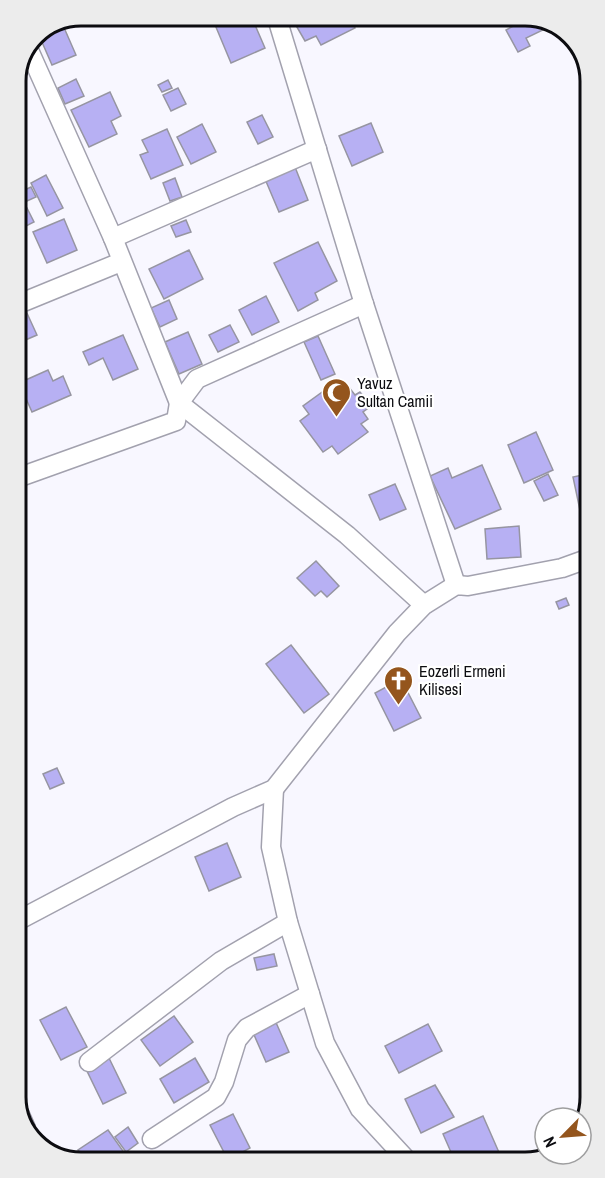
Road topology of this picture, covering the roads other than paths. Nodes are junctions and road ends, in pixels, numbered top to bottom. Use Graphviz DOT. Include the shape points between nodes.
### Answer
graph roads {
  1 [pos="279,26"];
  2 [pos="32,56"];
  3 [pos="317,149"];
  4 [pos="113,238"];
  5 [pos="121,262"];
  6 [pos="26,301"];
  7 [pos="364,304"];
  8 [pos="179,403"];
  9 [pos="26,475"];
  10 [pos="580,561"];
  11 [pos="456,585"];
  12 [pos="424,605"];
  13 [pos="274,789"];
  14 [pos="26,916"];
  15 [pos="288,922"];
  16 [pos="310,994"];
  17 [pos="89,1062"];
  18 [pos="152,1139"];
  19 [pos="400,1152"];
  1 -- 3 [label="street"];
  2 -- 4 [label="street"];
  3 -- 4 [label="street"];
  3 -- 7 [label="street"];
  4 -- 5 [label="street"];
  5 -- 6 [label="street"];
  5 -- 8 [label="street"];
  7 -- 8 [label="street" via="197,379"];
  7 -- 11 [label="street"];
  8 -- 9 [label="street" via="176,421"];
  8 -- 12 [label="street" via="347,535"];
  10 -- 11 [label="street" via="480,584"];
  11 -- 12 [label="street"];
  12 -- 13 [label="street" via="397,633"];
  13 -- 14 [label="street"];
  13 -- 15 [label="street" via="272,847"];
  15 -- 16 [label="street"];
  15 -- 17 [label="street" via="221,961"];
  16 -- 18 [label="street" via="247,1028 237,1040 216,1097"];
  16 -- 19 [label="street" via="325,1043 360,1109"];
}
